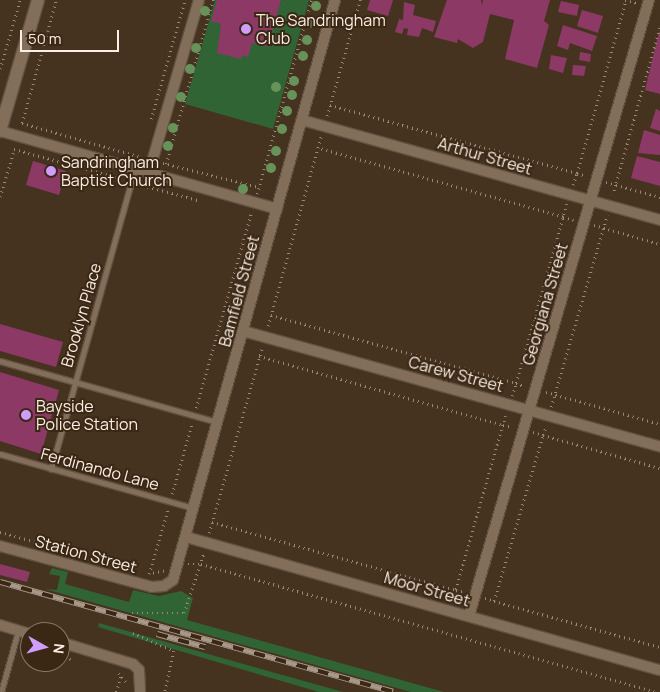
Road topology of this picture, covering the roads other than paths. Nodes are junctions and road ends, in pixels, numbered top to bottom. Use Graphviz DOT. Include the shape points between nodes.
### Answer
graph roads {
  1 [pos="38,0"];
  2 [pos="199,0"];
  3 [pos="335,0"];
  4 [pos="649,0"];
  5 [pos="302,120"];
  6 [pos="0,131"];
  7 [pos="136,168"];
  8 [pos="150,172"];
  9 [pos="591,201"];
  10 [pos="277,209"];
  11 [pos="660,220"];
  12 [pos="243,331"];
  13 [pos="0,361"];
  14 [pos="75,382"];
  15 [pos="530,411"];
  16 [pos="218,422"];
  17 [pos="660,447"];
  18 [pos="0,454"];
  19 [pos="50,469"];
  20 [pos="194,508"];
  21 [pos="186,537"];
  22 [pos="0,546"];
  23 [pos="164,586"];
  24 [pos="469,616"];
  25 [pos="0,625"];
  26 [pos="19,630"];
  27 [pos="70,645"];
  28 [pos="660,670"];
  29 [pos="1,692"];
  30 [pos="140,692"];
  1 -- 6 [label="street"];
  2 -- 8 [label="street"];
  3 -- 5 [label="street, Bamfield Street"];
  4 -- 9 [label="street, Georgiana Street"];
  5 -- 9 [label="street, Arthur Street"];
  5 -- 10 [label="street, Bamfield Street"];
  6 -- 7 [label="street"];
  7 -- 8 [label="street"];
  7 -- 14 [label="lane, Brooklyn Place"];
  8 -- 10 [label="street"];
  9 -- 11 [label="street, Arthur Street"];
  9 -- 15 [label="street, Georgiana Street"];
  10 -- 12 [label="street, Bamfield Street"];
  12 -- 15 [label="street, Carew Street"];
  12 -- 16 [label="street, Bamfield Street"];
  13 -- 14 [label="lane"];
  14 -- 16 [label="lane"];
  14 -- 19 [label="lane, Brooklyn Place"];
  15 -- 17 [label="street, Carew Street"];
  15 -- 24 [label="street, Georgiana Street"];
  16 -- 20 [label="street, Bamfield Street"];
  18 -- 19 [label="lane, Ferdinando Lane"];
  19 -- 20 [label="lane, Ferdinando Lane"];
  20 -- 21 [label="street, Bamfield Street"];
  21 -- 23 [label="street, Bamfield Street" via="171,583"];
  21 -- 24 [label="street, Moor Street"];
  22 -- 23 [label="street, Station Street" via="152,587"];
  24 -- 28 [label="street, Moor Street"];
  25 -- 26 [label="street"];
  26 -- 29 [label="lane"];
  27 -- 30 [label="street" via="128,662 139,670"];
}
